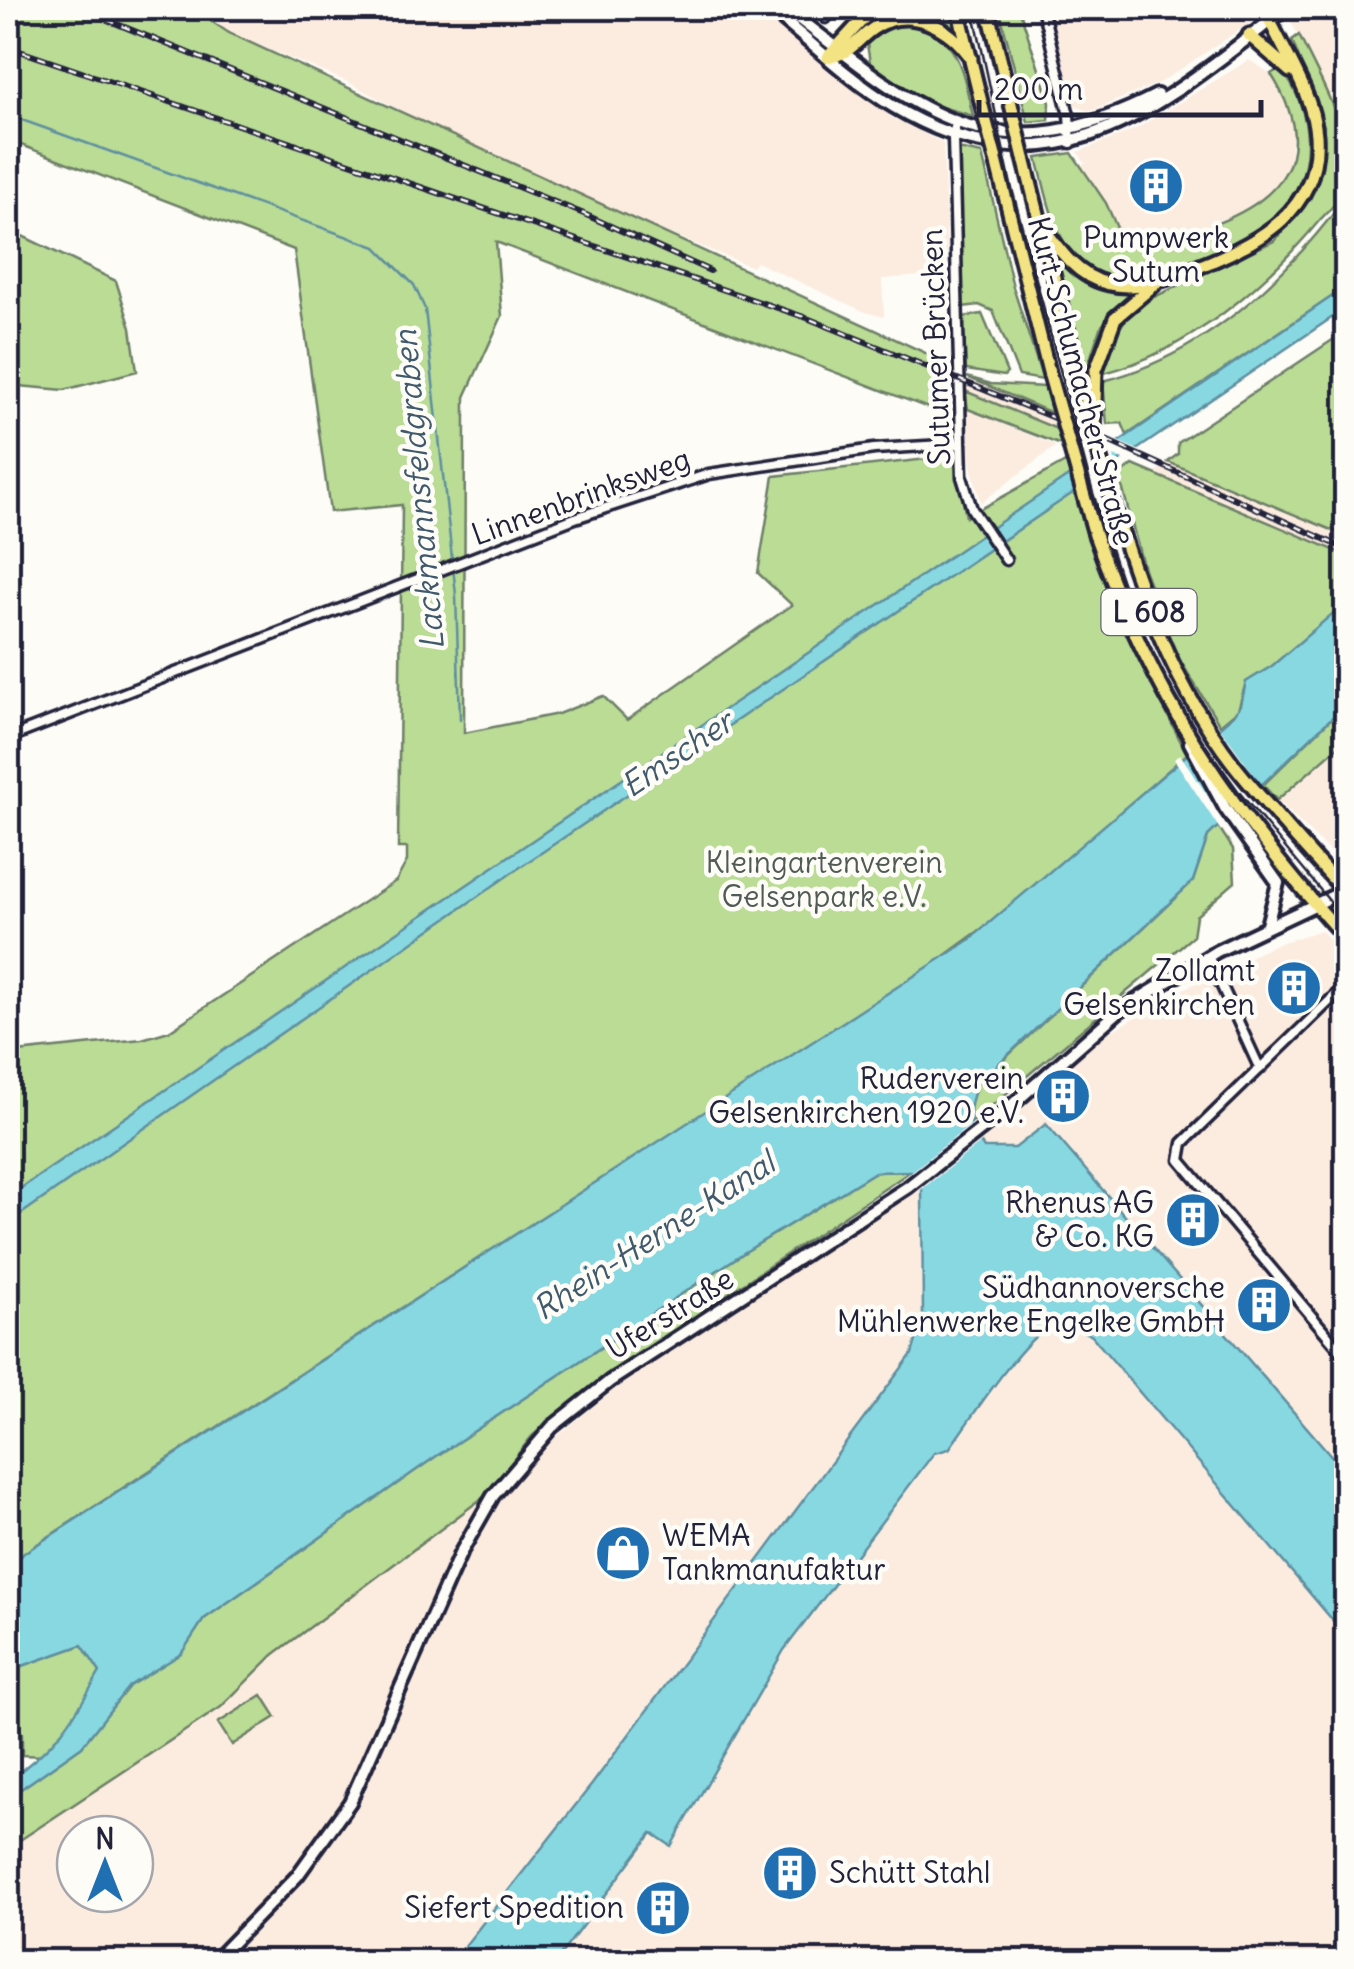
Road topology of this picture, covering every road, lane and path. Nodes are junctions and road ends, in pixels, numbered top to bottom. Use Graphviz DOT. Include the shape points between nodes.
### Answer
graph roads {
  1 [pos="769,8"];
  2 [pos="785,8"];
  3 [pos="831,8"];
  4 [pos="873,8"];
  5 [pos="958,8"];
  6 [pos="988,8"];
  7 [pos="1042,8"];
  8 [pos="1287,8"];
  9 [pos="826,18"];
  10 [pos="1270,20"];
  11 [pos="1249,35"];
  12 [pos="835,53"];
  13 [pos="970,58"];
  14 [pos="1297,78"];
  15 [pos="1184,81"];
  16 [pos="955,128"];
  17 [pos="1070,130"];
  18 [pos="1071,143"];
  19 [pos="1041,224"];
  20 [pos="1158,282"];
  21 [pos="1094,436"];
  22 [pos="961,444"];
  23 [pos="1006,560"];
  24 [pos="8,738"];
  25 [pos="1240,820"];
  26 [pos="1346,892"];
  27 [pos="1315,902"];
  28 [pos="1266,926"];
  29 [pos="1346,938"];
  30 [pos="1208,956"];
  31 [pos="1346,986"];
  32 [pos="1259,1067"];
  33 [pos="1346,1357"];
  34 [pos="213,1962"];
  1 -- 12 [label="main road"];
  2 -- 12 [label="main road"];
  3 -- 9 [label="street"];
  4 -- 12 [label="main road"];
  5 -- 13 [label="main road, Kurt-Schumacher-Straße / L 608"];
  6 -- 19 [label="main road, Kurt-Schumacher-Straße / L 608, bridge"];
  7 -- 17 [label="street"];
  8 -- 10 [label="main road"];
  10 -- 11 [label="main road"];
  10 -- 14 [label="main road, L 608"];
  11 -- 14 [label="main road, L 608"];
  11 -- 15 [label="main road"];
  12 -- 13 [label="main road" via="906,18 941,28"];
  12 -- 16 [label="main road" via="890,105"];
  13 -- 25 [label="main road, Kurt-Schumacher-Straße / L 608, bridge" via="1095,535 1140,648"];
  14 -- 20 [label="main road, L 608" via="1316,134 1298,204 1252,244"];
  15 -- 17 [label="main road"];
  15 -- 18 [label="main road" via="1114,128"];
  16 -- 17 [label="main road"];
  16 -- 18 [label="main road" via="1003,145"];
  16 -- 22 [label="street, Sutumer Brücken"];
  17 -- 18 [label="street"];
  19 -- 20 [label="main road, L 608" via="1066,259 1090,278 1111,285"];
  19 -- 21 [label="main road, Kurt-Schumacher-Straße / L 608, bridge"];
  20 -- 21 [label="main road, L 608, bridge" via="1115,318 1096,370"];
  21 -- 26 [label="main road, Kurt-Schumacher-Straße / L 608" via="1151,617 1210,727 1262,798"];
  22 -- 23 [label="street, Sutumer Brücken" via="962,485"];
  22 -- 24 [label="street, Linnenbrinksweg" via="874,449 708,474 575,518"];
  25 -- 27 [label="main road, Kurt-Schumacher-Straße / L 608"];
  25 -- 28 [label="main road" via="1278,883"];
  26 -- 27 [label="main road, Uferstraße"];
  27 -- 28 [label="main road, Uferstraße"];
  27 -- 29 [label="main road, Kurt-Schumacher-Straße / L 608"];
  28 -- 30 [label="main road, Uferstraße"];
  30 -- 32 [label="street"];
  30 -- 34 [label="main road, Uferstraße" via="1120,1010 908,1187 610,1381 527,1453 460,1554 350,1802 296,1876"];
  31 -- 32 [label="street"];
  32 -- 33 [label="street" via="1184,1143 1180,1160"];
}
